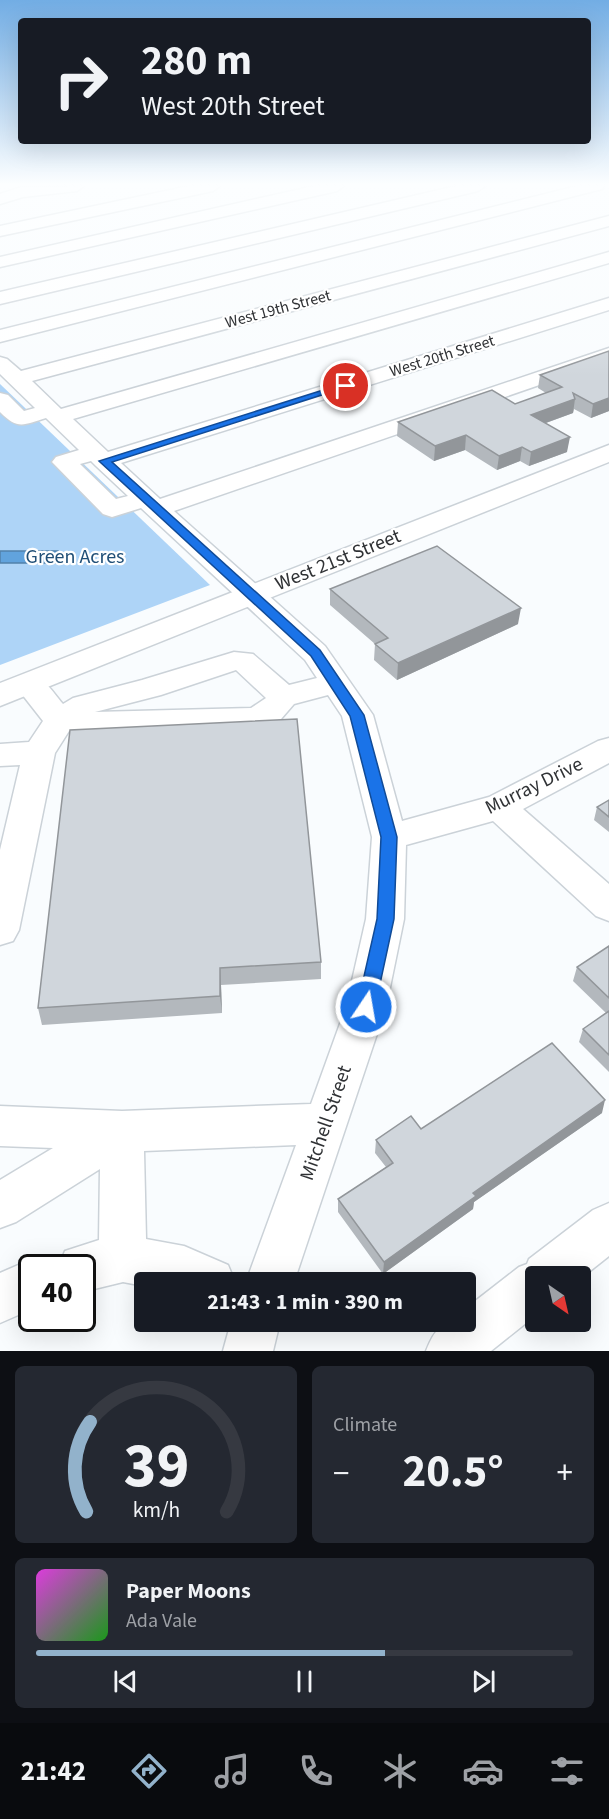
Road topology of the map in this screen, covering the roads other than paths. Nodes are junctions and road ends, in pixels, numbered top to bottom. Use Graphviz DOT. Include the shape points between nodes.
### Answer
graph roads {
  1 [pos="57,249"];
  2 [pos="209,249"];
  3 [pos="346,249"];
  4 [pos="503,249"];
  5 [pos="609,257"];
  6 [pos="0,262"];
  7 [pos="0,298"];
  8 [pos="609,304"];
  9 [pos="0,336"];
  10 [pos="609,354"];
  11 [pos="6,381"];
  12 [pos="53,413"];
  13 [pos="609,453"];
  14 [pos="99,457"];
  15 [pos="151,503"];
  16 [pos="252,594"];
  17 [pos="335,683"];
  18 [pos="29,684"];
  19 [pos="0,695"];
  20 [pos="283,697"];
  21 [pos="60,720"];
  22 [pos="609,748"];
  23 [pos="39,752"];
  24 [pos="0,755"];
  25 [pos="499,807"];
  26 [pos="389,837"];
  27 [pos="609,906"];
  28 [pos="0,930"];
  29 [pos="326,1124"];
  30 [pos="0,1126"];
  31 [pos="122,1131"];
  32 [pos="0,1206"];
  33 [pos="609,1226"];
  34 [pos="103,1263"];
  35 [pos="559,1266"];
  36 [pos="188,1272"];
  37 [pos="274,1272"];
  38 [pos="18,1290"];
  39 [pos="525,1293"];
  40 [pos="0,1299"];
  41 [pos="451,1351"];
  1 -- 6 [label="street"];
  2 -- 7 [label="street"];
  3 -- 9 [label="street"];
  4 -- 11 [label="street, West 19th Street"];
  5 -- 12 [label="street"];
  8 -- 14 [label="street, West 20th Street"];
  10 -- 15 [label="street"];
  11 -- 12 [label="street, Mitchell Street"];
  12 -- 14 [label="street, Mitchell Street"];
  13 -- 16 [label="main road, West 21st Street"];
  14 -- 15 [label="street, Mitchell Street"];
  15 -- 16 [label="street, Mitchell Street"];
  16 -- 17 [label="street, Mitchell Street" via="315,653"];
  16 -- 18 [label="main road, West 21st Street"];
  17 -- 20 [label="street"];
  17 -- 26 [label="street, Mitchell Street" via="357,715"];
  18 -- 19 [label="main road, West 21st Street"];
  18 -- 21 [label="street"];
  20 -- 21 [label="street" via="270,713 252,718 93,723"];
  20 -- 21 [label="street" via="249,665 234,661 84,705"];
  21 -- 23 [label="street"];
  22 -- 25 [label="street, Murray Drive"];
  23 -- 24 [label="street"];
  23 -- 28 [label="street"];
  25 -- 26 [label="street, Murray Drive"];
  25 -- 27 [label="street"];
  26 -- 29 [label="street, Mitchell Street" via="385,919 366,1007"];
  29 -- 31 [label="street"];
  29 -- 37 [label="street, Mitchell Street"];
  30 -- 31 [label="street"];
  31 -- 32 [label="street"];
  31 -- 34 [label="street"];
  33 -- 35 [label="street"];
  34 -- 36 [label="street"];
  38 -- 40 [label="street"];
  39 -- 41 [label="street"];
}
